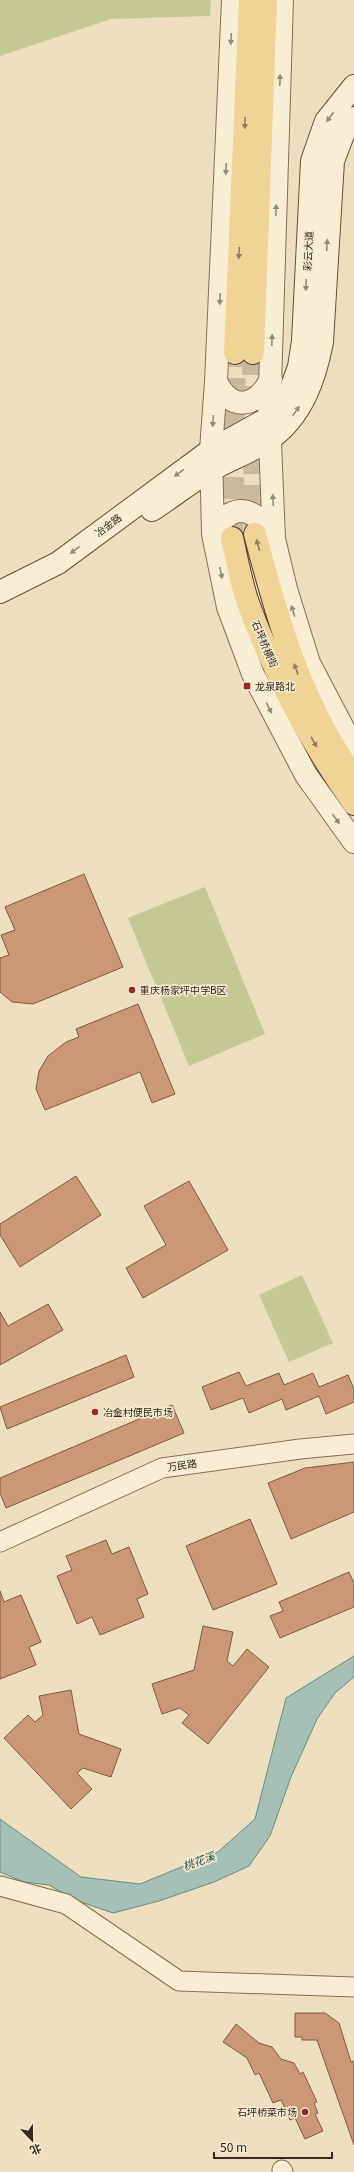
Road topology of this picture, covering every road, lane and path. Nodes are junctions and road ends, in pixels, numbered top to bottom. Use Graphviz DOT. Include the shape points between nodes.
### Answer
graph roads {
  1 [pos="233,0"];
  2 [pos="250,0"];
  3 [pos="266,0"];
  4 [pos="282,0"];
  5 [pos="354,86"];
  6 [pos="354,118"];
  7 [pos="271,379"];
  8 [pos="216,382"];
  9 [pos="269,418"];
  10 [pos="270,439"];
  11 [pos="211,460"];
  12 [pos="222,536"];
  13 [pos="264,536"];
  14 [pos="0,592"];
  15 [pos="0,608"];
  16 [pos="354,749"];
  17 [pos="354,777"];
  18 [pos="354,804"];
  19 [pos="354,842"];
  20 [pos="354,1444"];
  21 [pos="0,1542"];
  22 [pos="0,1886"];
  23 [pos="354,1987"];
  1 -- 8 [label="street, one-way"];
  2 -- 3 [label="main road, one-way" via="244,353"];
  7 -- 4 [label="street, one-way"];
  5 -- 9 [label="street, 彩云大道, one-way" via="326,121 312,161 303,341 299,367 289,394"];
  10 -- 6 [label="street, 彩云大道, one-way" via="288,422 302,403 316,369 322,342 332,161 344,132"];
  7 -- 8 [label="street" via="260,395 251,401 240,403 223,394"];
  7 -- 9 [label="street"];
  8 -- 11 [label="street, one-way"];
  9 -- 10 [label="street"];
  9 -- 11 [label="street"];
  10 -- 11 [label="street, 彩云大道"];
  13 -- 10 [label="street, one-way"];
  11 -- 12 [label="street"];
  11 -- 14 [label="street, 冶金路, one-way" via="58,563"];
  11 -- 15 [label="street, 冶金路" via="152,511 68,573"];
  12 -- 13 [label="street" via="219,523 229,515 251,512 267,525"];
  12 -- 18 [label="main road, 石坪桥横街, one-way" via="280,679 328,767"];
  12 -- 19 [label="street, one-way" via="228,607 253,674 306,775"];
  16 -- 13 [label="street, one-way" via="309,663 286,589"];
  17 -- 13 [label="main road, 石坪桥横街, one-way" via="342,760 297,674 271,594"];
  20 -- 21 [label="street, 万民路" via="162,1468"];
  22 -- 23 [label="street" via="66,1904 179,1981"];
}
